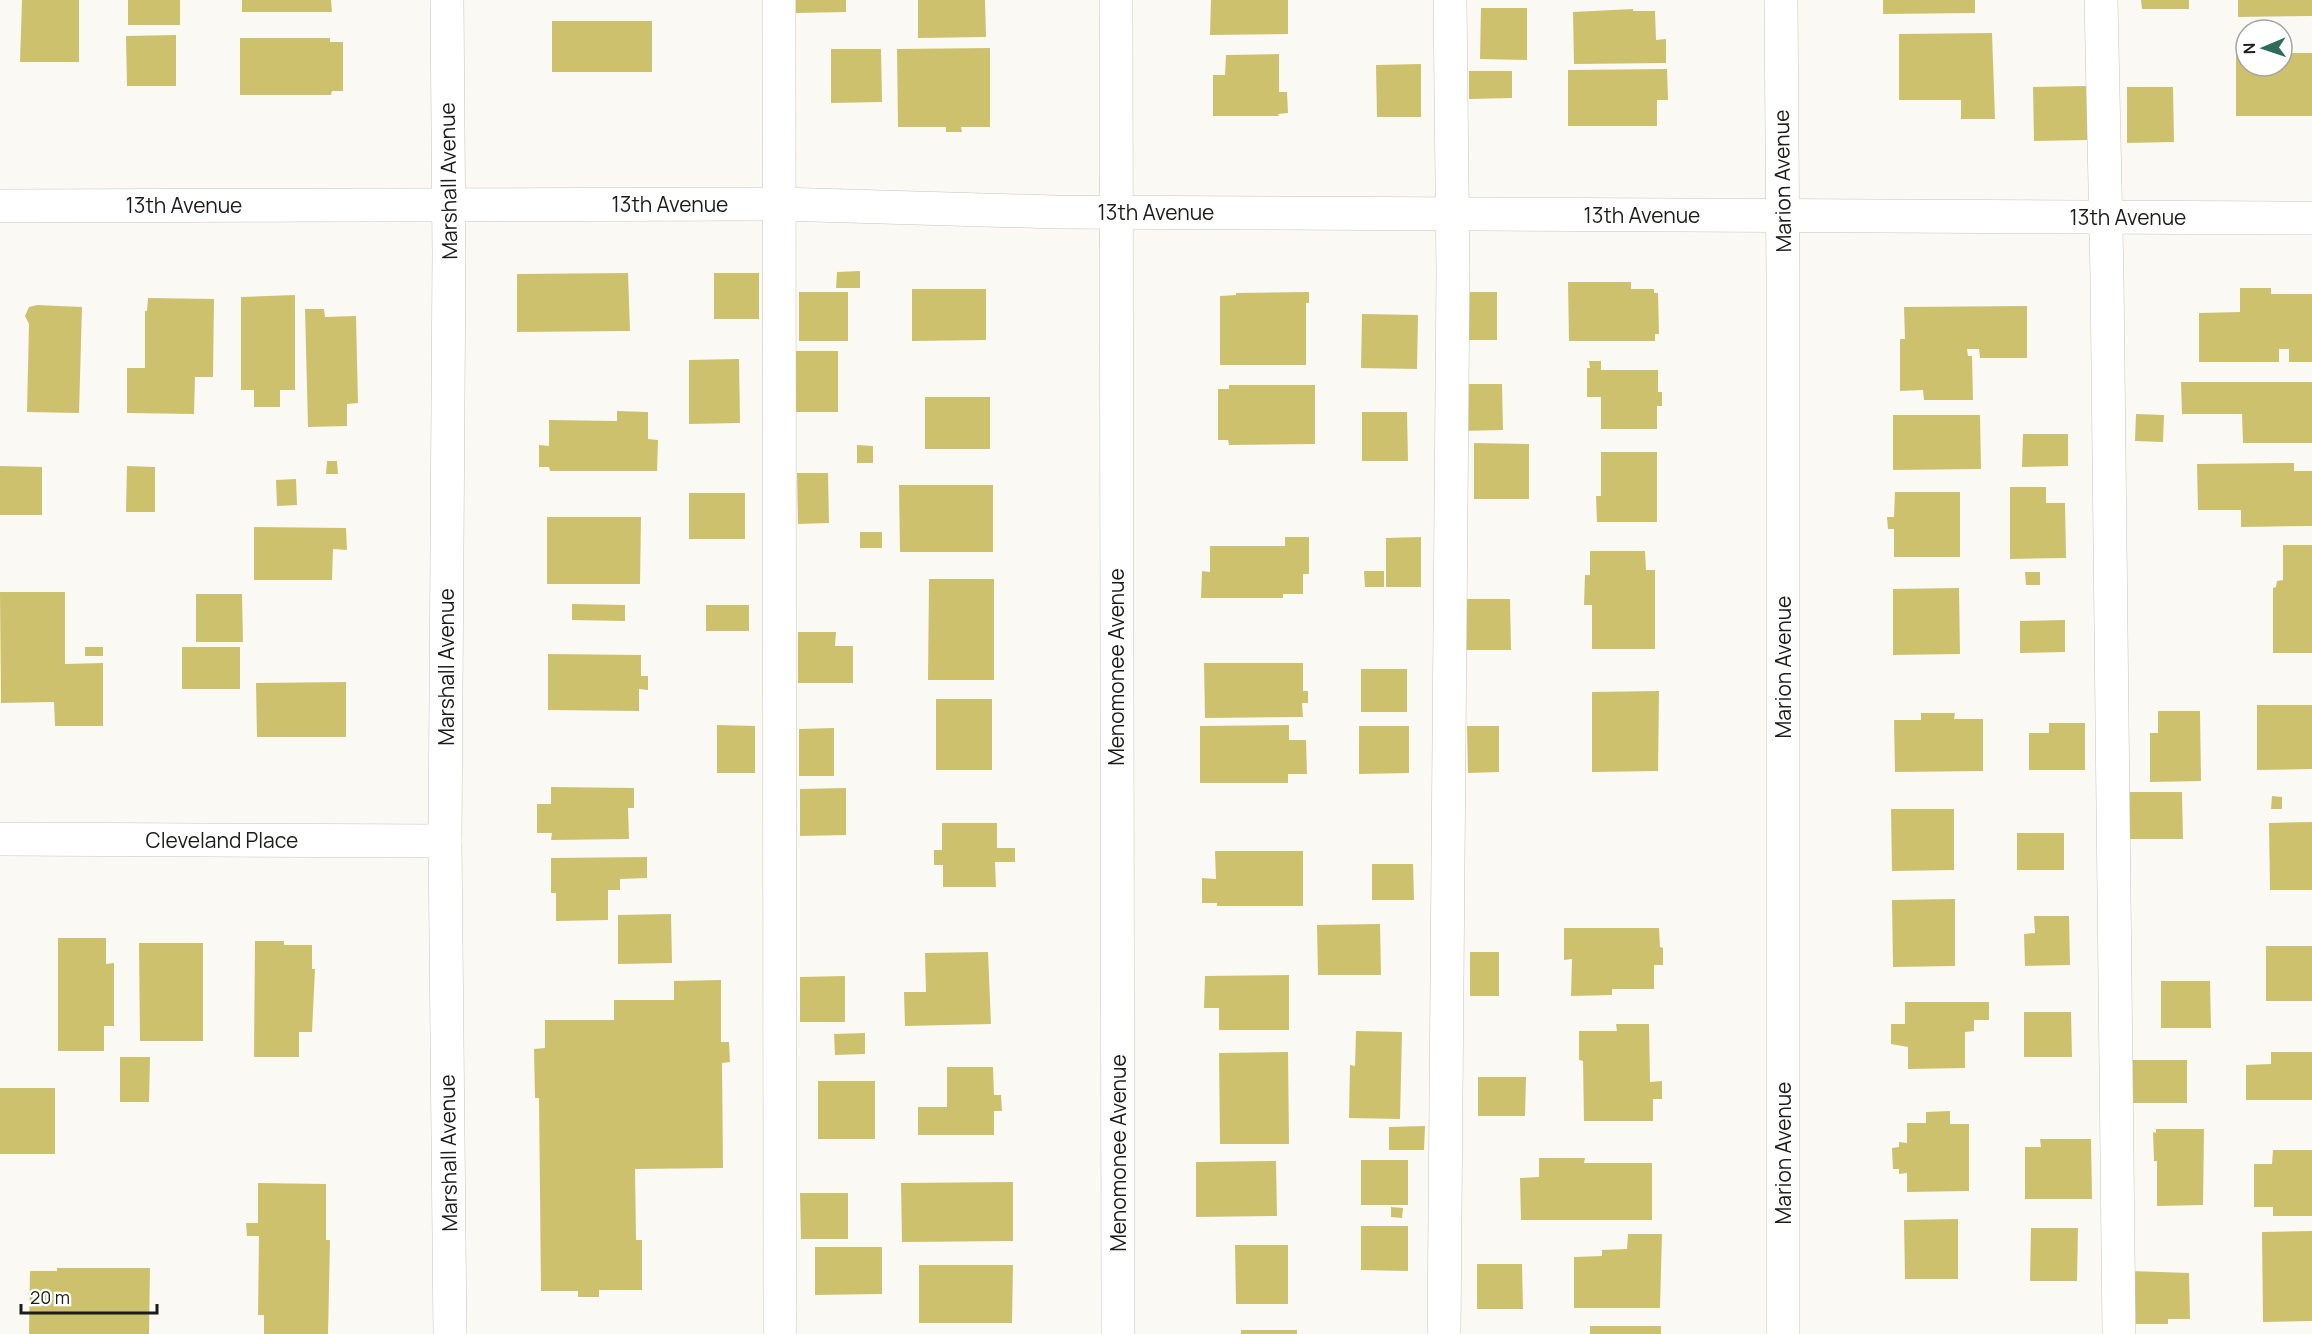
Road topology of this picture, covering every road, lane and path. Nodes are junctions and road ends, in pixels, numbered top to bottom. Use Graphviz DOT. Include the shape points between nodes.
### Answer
graph roads {
  1 [pos="447,0"];
  2 [pos="778,0"];
  3 [pos="1116,0"];
  4 [pos="1450,0"];
  5 [pos="1781,0"];
  6 [pos="2101,0"];
  7 [pos="449,203"];
  8 [pos="780,204"];
  9 [pos="0,206"];
  10 [pos="1116,212"];
  11 [pos="1453,214"];
  12 [pos="1782,216"];
  13 [pos="2106,217"];
  14 [pos="2312,218"];
  15 [pos="0,839"];
  16 [pos="445,841"];
  17 [pos="450,1334"];
  18 [pos="780,1334"];
  19 [pos="1118,1334"];
  20 [pos="1444,1334"];
  21 [pos="1783,1334"];
  22 [pos="2120,1334"];
  1 -- 7 [label="street, Marshall Avenue"];
  2 -- 8 [label="street"];
  3 -- 10 [label="street, Menomonee Avenue"];
  4 -- 11 [label="street"];
  5 -- 12 [label="street, Marion Avenue"];
  6 -- 13 [label="street"];
  7 -- 8 [label="street, 13th Avenue"];
  7 -- 9 [label="street, 13th Avenue"];
  7 -- 16 [label="street, Marshall Avenue"];
  8 -- 10 [label="street, 13th Avenue"];
  8 -- 18 [label="street"];
  10 -- 11 [label="street, 13th Avenue"];
  10 -- 19 [label="street, Menomonee Avenue"];
  11 -- 12 [label="street, 13th Avenue"];
  11 -- 20 [label="street"];
  12 -- 13 [label="street, 13th Avenue"];
  12 -- 21 [label="street, Marion Avenue"];
  13 -- 14 [label="street, 13th Avenue"];
  13 -- 22 [label="street"];
  15 -- 16 [label="street, Cleveland Place"];
  16 -- 17 [label="street, Marshall Avenue"];
}
